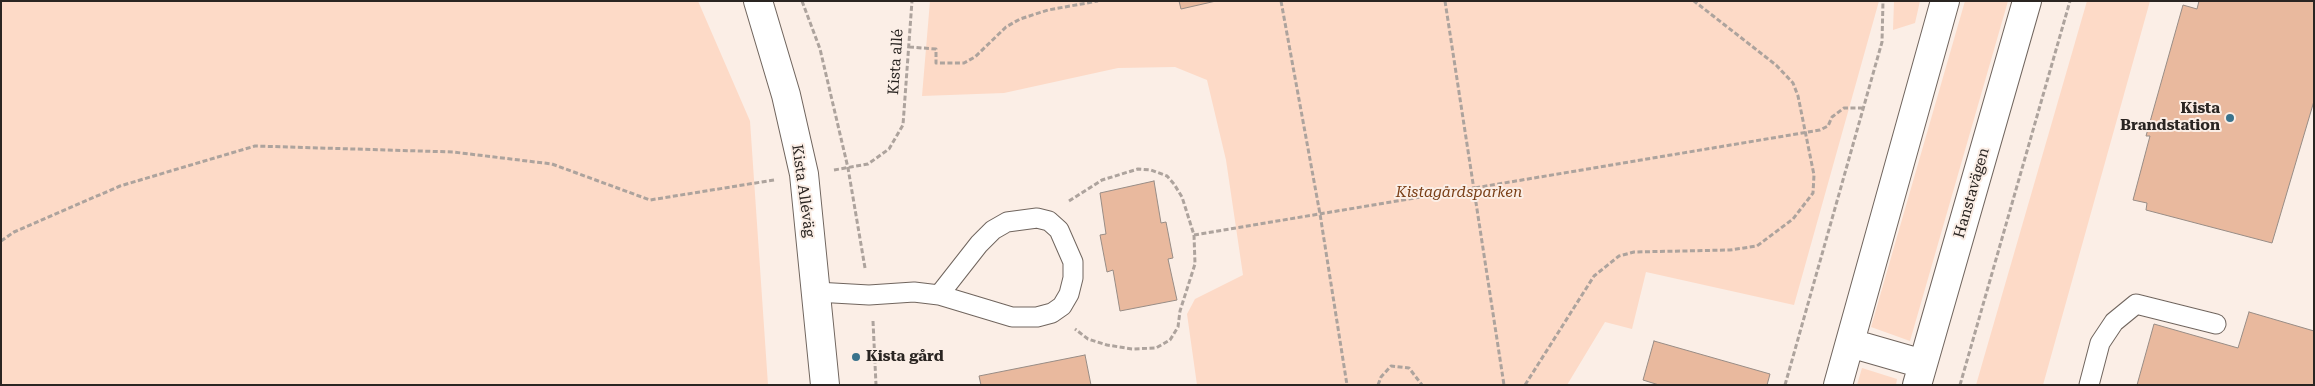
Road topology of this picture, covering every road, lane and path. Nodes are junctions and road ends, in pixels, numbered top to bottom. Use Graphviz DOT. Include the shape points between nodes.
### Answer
graph roads {
  1 [pos="758,1"];
  2 [pos="802,1"];
  3 [pos="912,1"];
  4 [pos="1098,1"];
  5 [pos="1281,1"];
  6 [pos="1445,1"];
  7 [pos="1694,1"];
  8 [pos="1883,1"];
  9 [pos="2027,1"];
  10 [pos="2070,1"];
  11 [pos="1941,8"];
  12 [pos="908,47"];
  13 [pos="1862,108"];
  14 [pos="1805,132"];
  15 [pos="848,168"];
  16 [pos="804,174"];
  17 [pos="1472,189"];
  18 [pos="1320,214"];
  19 [pos="1049,221"];
  20 [pos="1194,235"];
  21 [pos="1,241"];
  22 [pos="816,292"];
  23 [pos="939,295"];
  24 [pos="1052,313"];
  25 [pos="2216,324"];
  26 [pos="1850,343"];
  27 [pos="1920,374"];
  28 [pos="825,385"];
  29 [pos="1347,385"];
  30 [pos="1378,385"];
  31 [pos="1422,385"];
  32 [pos="1504,385"];
  33 [pos="1524,385"];
  34 [pos="1785,385"];
  35 [pos="1838,385"];
  36 [pos="1960,385"];
  37 [pos="2089,385"];
  1 -- 16 [label="main road, Kista Alléväg" via="786,95"];
  2 -- 15 [label="path" via="820,49"];
  3 -- 12 [label="path, Kista allé"];
  4 -- 12 [label="path" via="1020,19 1006,27 976,57 964,63 936,63 936,50"];
  5 -- 18 [label="path"];
  6 -- 17 [label="path"];
  7 -- 14 [label="path" via="1776,65 1793,84"];
  8 -- 13 [label="path" via="1882,42"];
  9 -- 27 [label="main road, Hanstavägen"];
  10 -- 36 [label="path"];
  11 -- 26 [label="main road"];
  12 -- 15 [label="path, Kista allé" via="903,125 889,149 868,164"];
  13 -- 14 [label="path" via="1844,108 1832,117 1828,126"];
  13 -- 34 [label="path"];
  14 -- 17 [label="path"];
  14 -- 33 [label="path" via="1814,185 1794,219 1757,246 1743,249 1648,251 1619,256 1594,276"];
  15 -- 16 [label="path"];
  16 -- 21 [label="path" via="650,200 552,164 453,152 255,146 120,186 14,232"];
  16 -- 22 [label="main road, Kista Alléväg"];
  17 -- 18 [label="path"];
  17 -- 32 [label="path"];
  18 -- 20 [label="path"];
  18 -- 29 [label="path"];
  19 -- 20 [label="path" via="1066,203 1102,180 1138,169 1151,170 1167,176 1174,184 1182,197"];
  19 -- 23 [label="lane" via="1037,218 1007,222 993,230"];
  19 -- 24 [label="lane" via="1059,230 1073,262 1069,294 1062,306"];
  20 -- 24 [label="path" via="1195,264 1178,327 1170,340 1156,348 1132,348 1095,341"];
  22 -- 23 [label="lane"];
  22 -- 28 [label="main road, Kista Alléväg"];
  23 -- 24 [label="lane" via="1012,317"];
  25 -- 37 [label="lane" via="2136,304 2114,322 2100,343"];
  26 -- 27 [label="main road"];
  26 -- 35 [label="main road"];
  30 -- 31 [label="path" via="1391,366 1409,368"];
}
